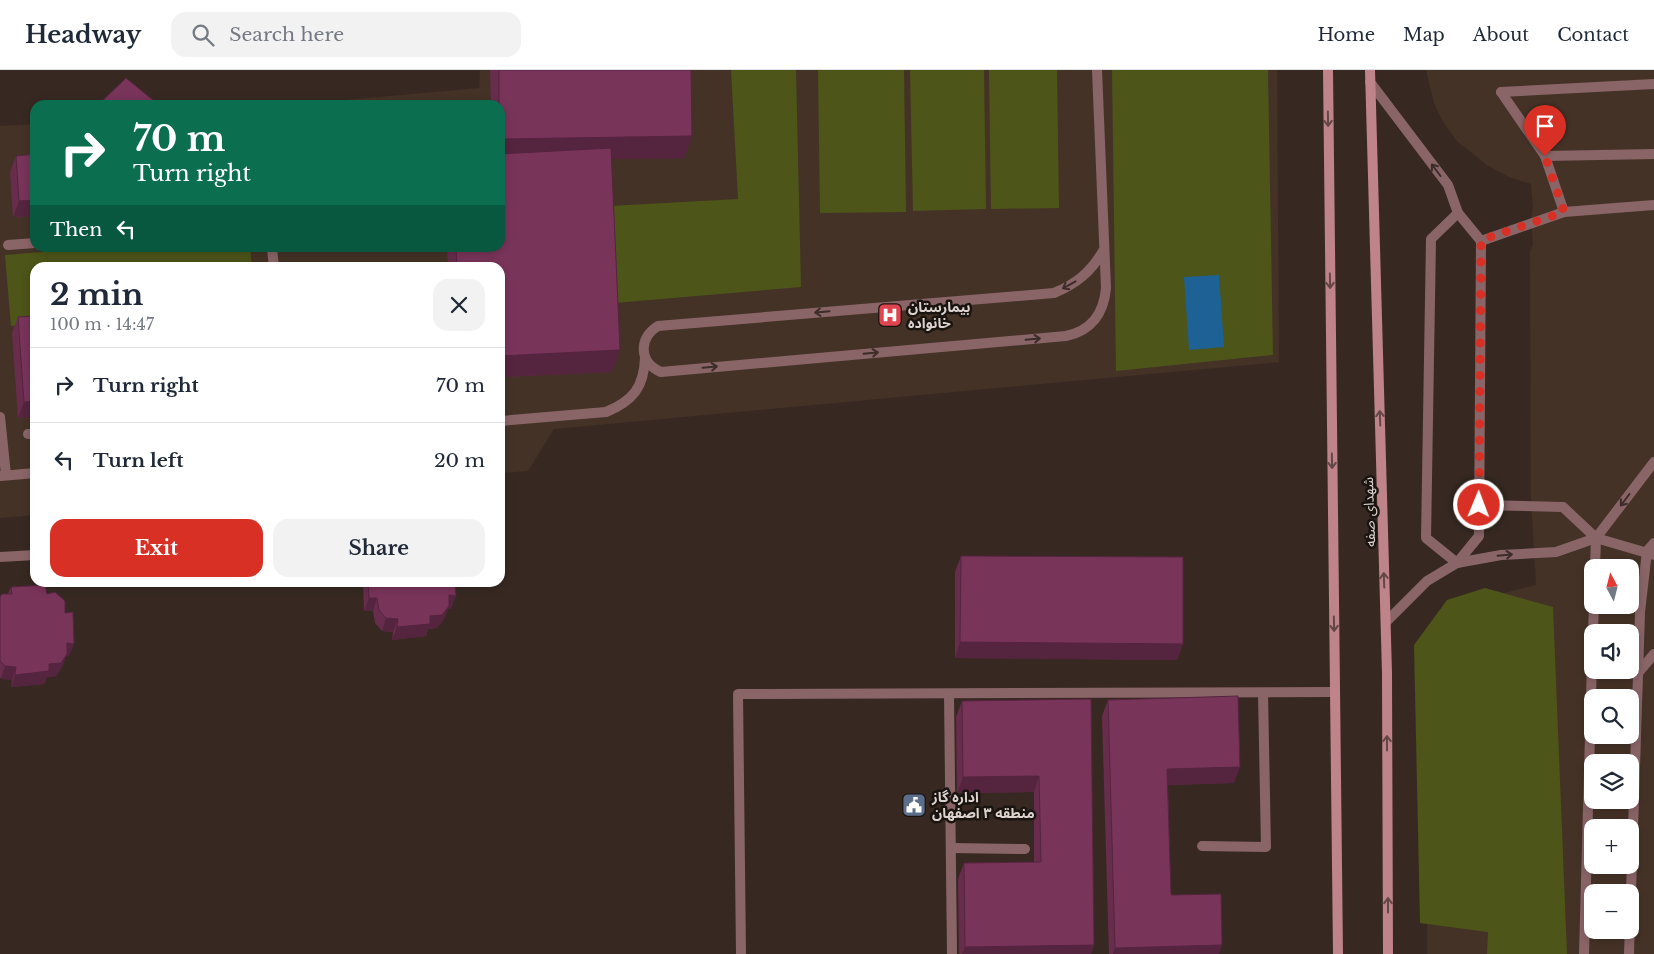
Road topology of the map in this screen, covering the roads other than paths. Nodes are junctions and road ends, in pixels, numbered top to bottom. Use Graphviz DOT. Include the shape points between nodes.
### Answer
graph roads {
  1 [pos="1097,70"];
  2 [pos="1328,70"];
  3 [pos="1370,70"];
  4 [pos="1370,82"];
  5 [pos="1654,84"];
  6 [pos="1654,154"];
  7 [pos="1545,156"];
  8 [pos="1654,205"];
  9 [pos="1564,212"];
  10 [pos="1458,213"];
  11 [pos="1481,240"];
  12 [pos="30,243"];
  13 [pos="8,245"];
  14 [pos="1103,251"];
  15 [pos="645,358"];
  16 [pos="0,417"];
  17 [pos="505,421"];
  18 [pos="1654,462"];
  19 [pos="30,473"];
  20 [pos="3,476"];
  21 [pos="1479,505"];
  22 [pos="1596,538"];
  23 [pos="1654,543"];
  24 [pos="1650,553"];
  25 [pos="30,555"];
  26 [pos="0,557"];
  27 [pos="1595,559"];
  28 [pos="1457,563"];
  29 [pos="1386,622"];
  30 [pos="1639,642"];
  31 [pos="1654,654"];
  32 [pos="1639,672"];
  33 [pos="1592,679"];
  34 [pos="1638,679"];
  35 [pos="1335,692"];
  36 [pos="1263,693"];
  37 [pos="949,694"];
  38 [pos="1202,846"];
  39 [pos="951,848"];
  40 [pos="1025,849"];
  41 [pos="741,954"];
  42 [pos="952,954"];
  43 [pos="1338,954"];
  44 [pos="1388,954"];
  45 [pos="1584,954"];
  46 [pos="1629,954"];
  1 -- 14 [label="lane"];
  2 -- 35 [label="main road, one-way"];
  3 -- 4 [label="main road, شهدای صفه"];
  10 -- 4 [label="lane, one-way" via="1448,185"];
  29 -- 4 [label="main road, شهدای صفه, one-way"];
  5 -- 7 [label="lane" via="1501,92"];
  6 -- 7 [label="lane"];
  7 -- 9 [label="lane"];
  8 -- 9 [label="lane"];
  9 -- 11 [label="lane"];
  10 -- 11 [label="lane"];
  10 -- 28 [label="lane" via="1431,239 1426,538"];
  11 -- 21 [label="lane"];
  12 -- 13 [label="lane"];
  14 -- 15 [label="lane, one-way" via="1081,279 1054,293 658,326 651,330 644,342"];
  15 -- 14 [label="lane, one-way" via="661,372 1075,334 1085,329 1102,310 1106,288"];
  15 -- 17 [label="lane" via="641,385 636,394 619,407 606,412"];
  16 -- 20 [label="lane"];
  18 -- 22 [label="lane, one-way"];
  19 -- 20 [label="lane"];
  21 -- 22 [label="lane" via="1563,507"];
  21 -- 28 [label="lane" via="1479,536"];
  22 -- 24 [label="lane"];
  22 -- 27 [label="lane"];
  28 -- 22 [label="lane, one-way" via="1501,554 1556,552"];
  23 -- 24 [label="lane"];
  24 -- 30 [label="lane" via="1640,612"];
  25 -- 26 [label="lane"];
  28 -- 29 [label="lane" via="1427,581"];
  44 -- 29 [label="main road, شهدای صفه, one-way"];
  31 -- 32 [label="lane"];
  33 -- 45 [label="lane"];
  34 -- 46 [label="lane"];
  35 -- 36 [label="lane"];
  35 -- 43 [label="main road"];
  36 -- 37 [label="lane"];
  36 -- 38 [label="lane" via="1266,847"];
  37 -- 39 [label="lane"];
  37 -- 41 [label="lane" via="738,694"];
  39 -- 40 [label="lane"];
  39 -- 42 [label="lane"];
}
